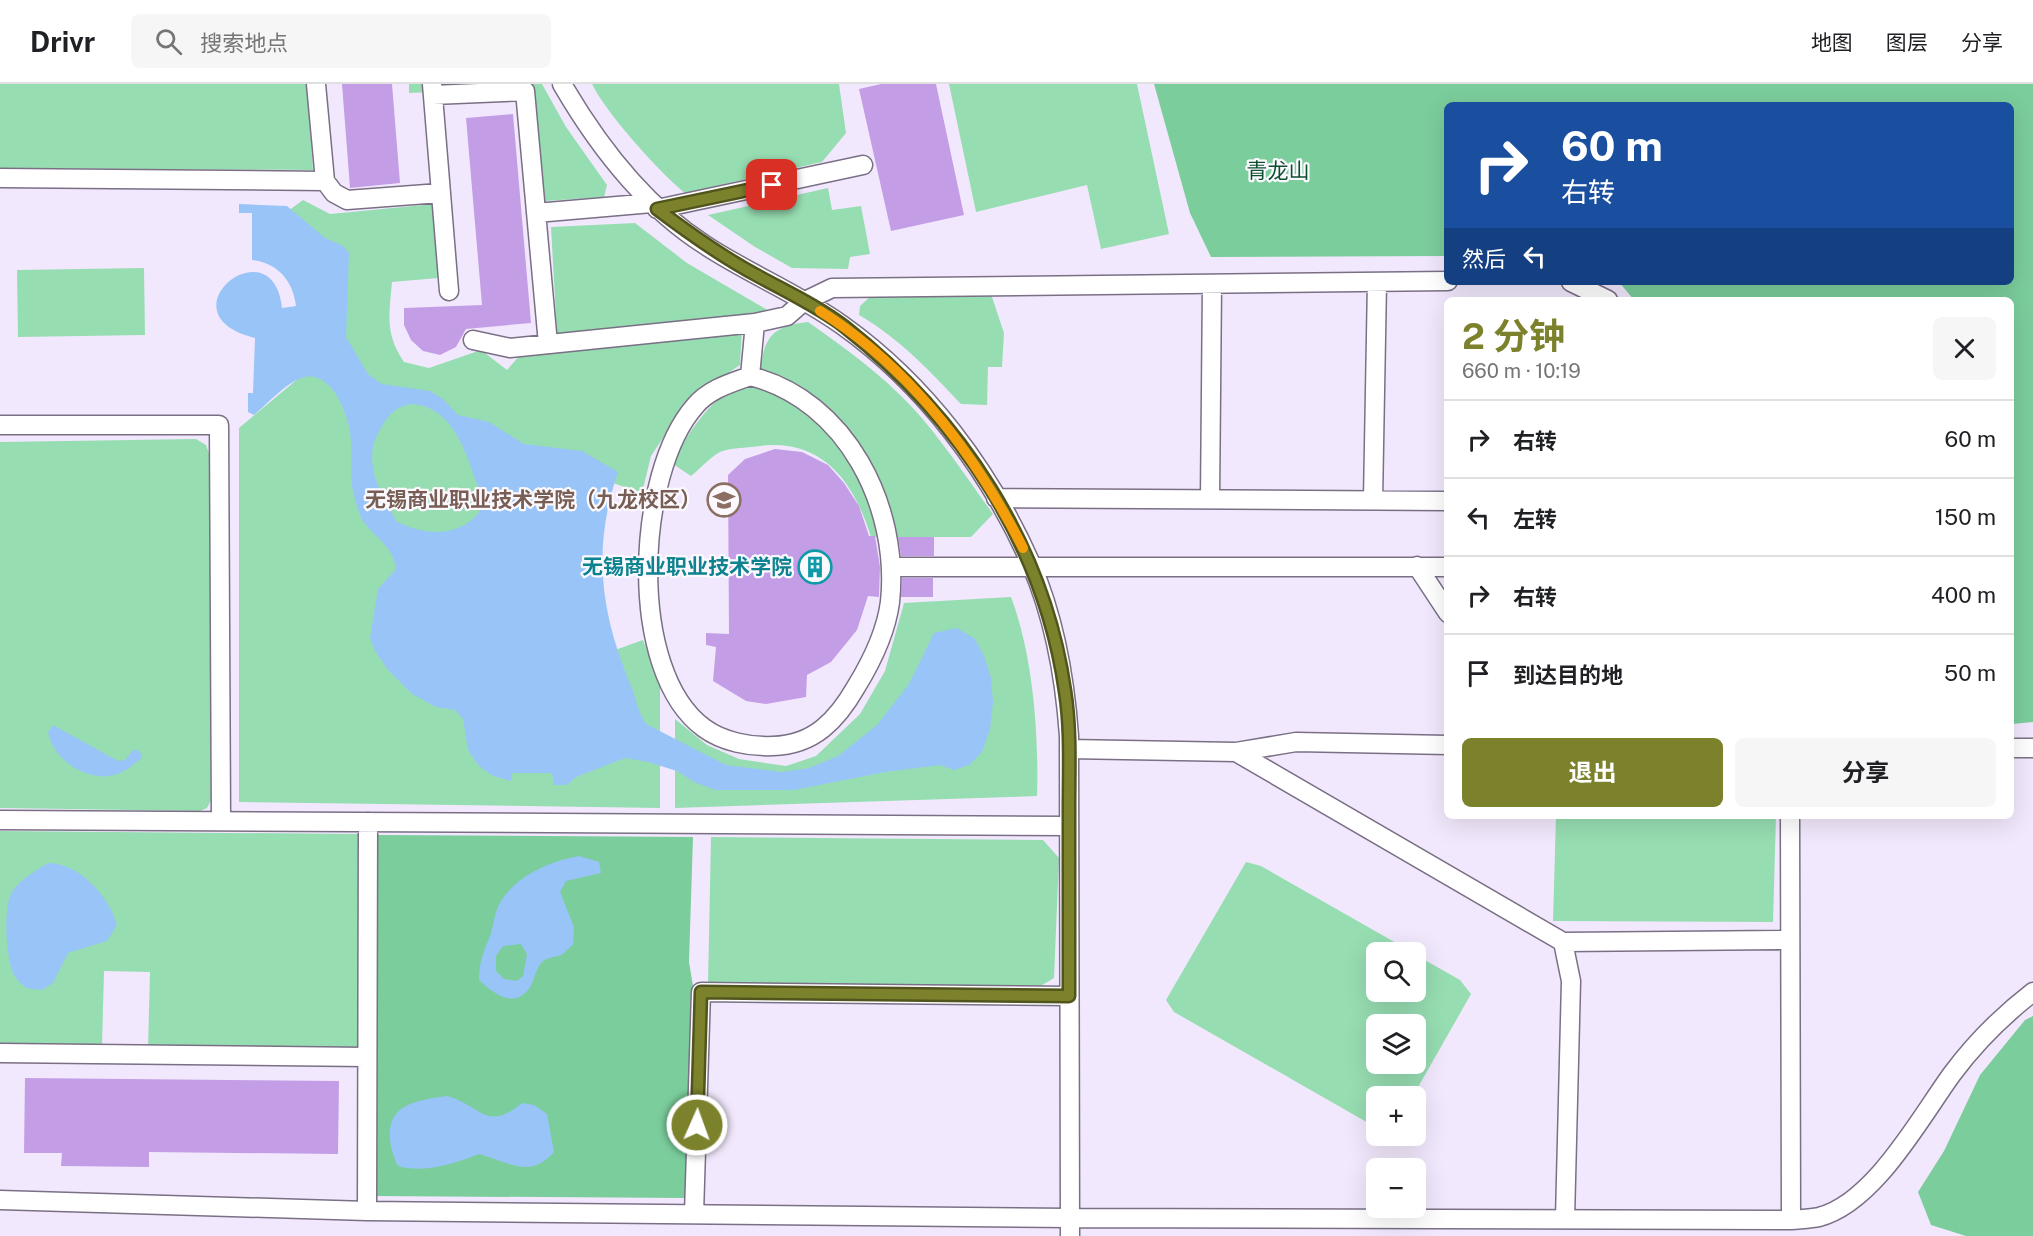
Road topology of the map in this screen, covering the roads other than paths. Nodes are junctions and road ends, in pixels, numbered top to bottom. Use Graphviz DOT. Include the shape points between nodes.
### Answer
graph roads {
  1 [pos="316,84"];
  2 [pos="562,84"];
  3 [pos="432,90"];
  4 [pos="863,165"];
  5 [pos="0,178"];
  6 [pos="325,181"];
  7 [pos="440,193"];
  8 [pos="655,206"];
  9 [pos="536,213"];
  10 [pos="1444,281"];
  11 [pos="1377,282"];
  12 [pos="1212,284"];
  13 [pos="1578,285"];
  14 [pos="449,291"];
  15 [pos="1604,297"];
  16 [pos="802,302"];
  17 [pos="755,323"];
  18 [pos="473,340"];
  19 [pos="548,344"];
  20 [pos="750,376"];
  21 [pos="0,425"];
  22 [pos="996,498"];
  23 [pos="1210,499"];
  24 [pos="1373,500"];
  25 [pos="1444,501"];
  26 [pos="1032,566"];
  27 [pos="1417,566"];
  28 [pos="891,567"];
  29 [pos="1444,567"];
  30 [pos="1444,607"];
  31 [pos="1444,745"];
  32 [pos="2014,748"];
  33 [pos="2033,748"];
  34 [pos="1069,749"];
  35 [pos="1236,752"];
  36 [pos="0,819"];
  37 [pos="1790,819"];
  38 [pos="221,821"];
  39 [pos="368,822"];
  40 [pos="1069,826"];
  41 [pos="1789,940"];
  42 [pos="1563,942"];
  43 [pos="2033,992"];
  44 [pos="1069,996"];
  45 [pos="0,1053"];
  46 [pos="367,1057"];
  47 [pos="0,1200"];
  48 [pos="367,1211"];
  49 [pos="694,1214"];
  50 [pos="1565,1219"];
  51 [pos="1791,1220"];
  52 [pos="1070,1227"];
  1 -- 6 [label="street"];
  2 -- 8 [label="street" via="615,163"];
  3 -- 7 [label="street"];
  3 -- 9 [label="street" via="525,91"];
  4 -- 8 [label="street"];
  5 -- 6 [label="street"];
  6 -- 7 [label="street" via="334,193 347,200"];
  7 -- 14 [label="street"];
  8 -- 9 [label="street"];
  8 -- 16 [label="street" via="703,244"];
  9 -- 19 [label="street"];
  10 -- 11 [label="street"];
  11 -- 12 [label="street"];
  11 -- 24 [label="street"];
  12 -- 16 [label="street" via="832,288"];
  12 -- 23 [label="street"];
  13 -- 15 [label="street"];
  16 -- 17 [label="street" via="787,316"];
  16 -- 22 [label="street" via="842,325 917,390 951,429"];
  17 -- 19 [label="street"];
  17 -- 20 [label="street"];
  18 -- 19 [label="street" via="510,348"];
  20 -- 28 [label="street" via="774,382 797,396 840,435 858,458 875,489 886,522"];
  20 -- 28 [label="street" via="720,387 697,403 681,424 669,445 652,506 649,589 655,639 670,684 686,711 704,728 728,741 754,746 798,743 816,735 835,719 869,667 890,603"];
  21 -- 38 [label="street" via="219,426"];
  22 -- 23 [label="street"];
  22 -- 26 [label="street"];
  23 -- 24 [label="street"];
  24 -- 25 [label="street"];
  26 -- 27 [label="street"];
  26 -- 28 [label="street"];
  26 -- 34 [label="street" via="1064,681"];
  27 -- 29 [label="street"];
  27 -- 30 [label="street"];
  31 -- 35 [label="street" via="1296,742"];
  32 -- 33 [label="street"];
  34 -- 35 [label="street"];
  34 -- 40 [label="street"];
  35 -- 42 [label="street"];
  36 -- 38 [label="street"];
  37 -- 41 [label="street"];
  38 -- 39 [label="street"];
  39 -- 40 [label="street"];
  39 -- 46 [label="street"];
  40 -- 44 [label="street"];
  41 -- 42 [label="street"];
  41 -- 51 [label="street"];
  42 -- 50 [label="street" via="1571,981"];
  43 -- 51 [label="street" via="1975,1046 1885,1169 1866,1188 1820,1216"];
  44 -- 49 [label="street" via="701,992"];
  44 -- 52 [label="street"];
  45 -- 46 [label="street"];
  46 -- 48 [label="street"];
  47 -- 48 [label="street"];
  48 -- 49 [label="street"];
  49 -- 52 [label="street"];
  50 -- 51 [label="street"];
  50 -- 52 [label="street"];
}
